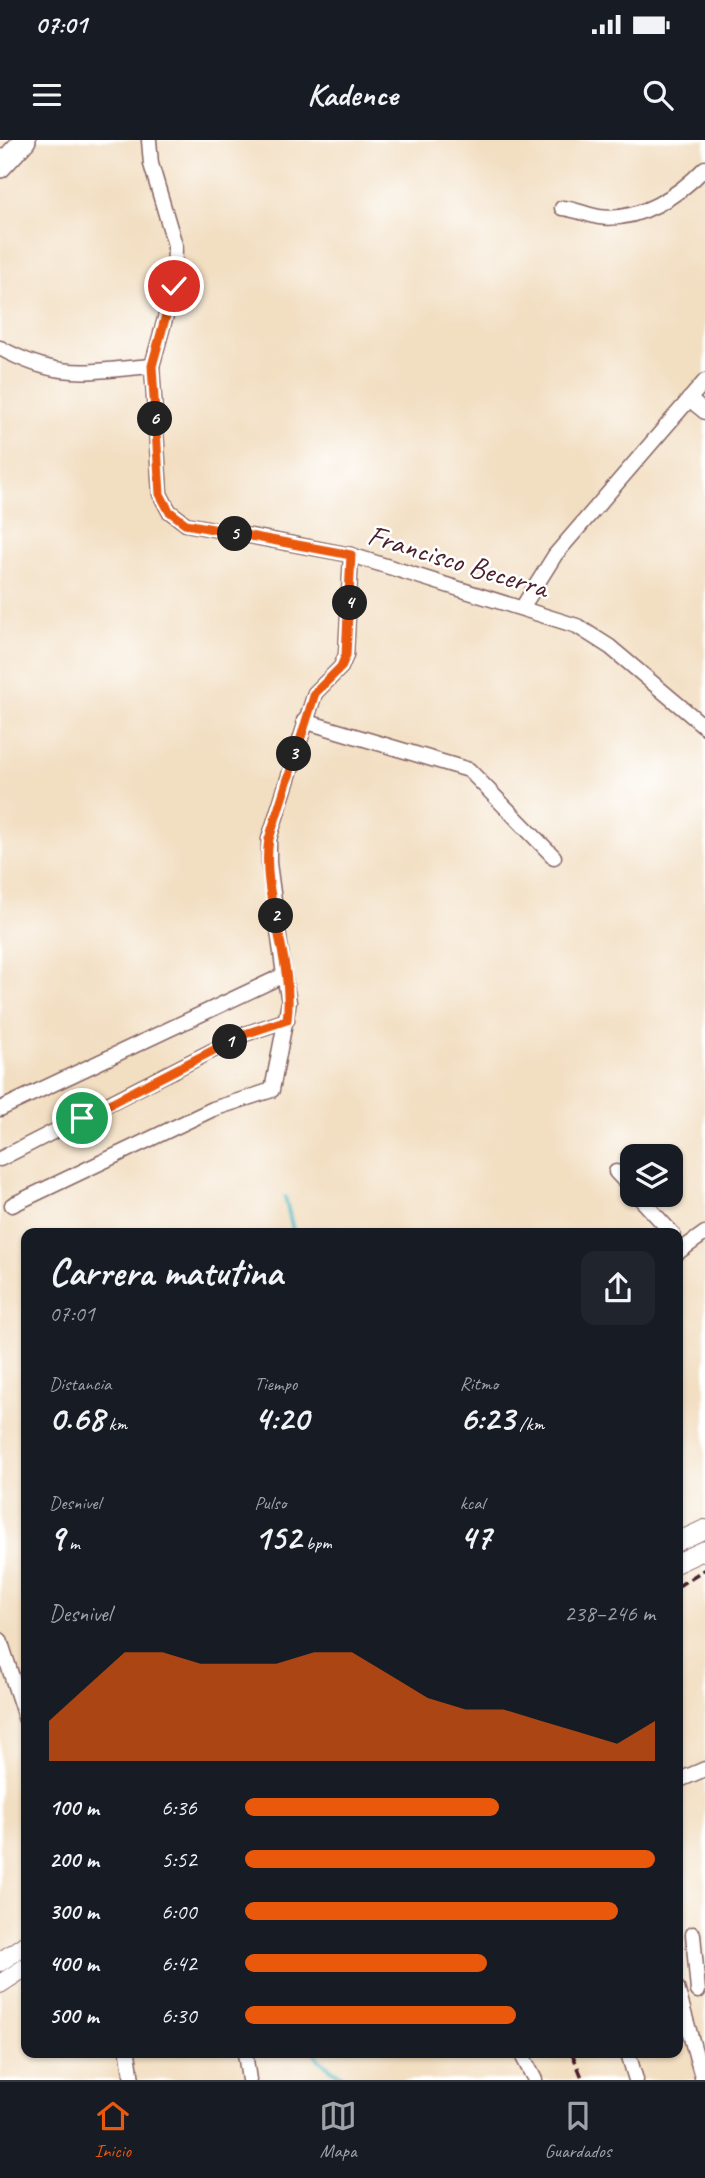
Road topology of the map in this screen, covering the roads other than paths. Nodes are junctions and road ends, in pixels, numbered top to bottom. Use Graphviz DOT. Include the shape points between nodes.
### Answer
graph roads {
  1 [pos="17,140"];
  2 [pos="24,140"];
  3 [pos="149,140"];
  4 [pos="0,164"];
  5 [pos="705,168"];
  6 [pos="562,208"];
  7 [pos="0,348"];
  8 [pos="152,366"];
  9 [pos="705,381"];
  10 [pos="689,399"];
  11 [pos="705,412"];
  12 [pos="351,555"];
  13 [pos="522,608"];
  14 [pos="304,720"];
  15 [pos="705,727"];
  16 [pos="554,857"];
  17 [pos="285,975"];
  18 [pos="287,1020"];
  19 [pos="0,1109"];
  20 [pos="0,1159"];
  21 [pos="616,1172"];
  22 [pos="620,1176"];
  23 [pos="12,1205"];
  24 [pos="648,1207"];
  25 [pos="667,1228"];
  26 [pos="705,1233"];
  27 [pos="683,1244"];
  28 [pos="705,1529"];
  29 [pos="683,1539"];
  30 [pos="705,1550"];
  31 [pos="683,1560"];
  32 [pos="0,1640"];
  33 [pos="21,1705"];
  34 [pos="705,1769"];
  35 [pos="683,1778"];
  36 [pos="693,1934"];
  37 [pos="21,1947"];
  38 [pos="0,1962"];
  39 [pos="21,1970"];
  40 [pos="0,1984"];
  41 [pos="683,1989"];
  42 [pos="702,1994"];
  43 [pos="683,2008"];
  44 [pos="129,2058"];
  45 [pos="246,2058"];
  46 [pos="524,2058"];
  47 [pos="629,2058"];
  48 [pos="132,2080"];
  49 [pos="249,2080"];
  50 [pos="535,2080"];
  51 [pos="636,2080"];
  52 [pos="703,2080"];
  1 -- 4 [label="highway"];
  2 -- 4 [label="highway"];
  3 -- 8 [label="street, Francisco Becerra" via="151,164 176,245 176,272"];
  5 -- 6 [label="street" via="663,202 639,214 606,218"];
  7 -- 8 [label="street" via="31,365 64,372"];
  8 -- 12 [label="street, Francisco Becerra" via="160,494 169,511 186,524"];
  9 -- 10 [label="street"];
  10 -- 11 [label="street"];
  10 -- 13 [label="street" via="555,555"];
  12 -- 13 [label="street, Francisco Becerra"];
  12 -- 14 [label="street" via="346,655 341,667 315,693"];
  13 -- 15 [label="street, Francisco Becerra" via="577,626 610,647"];
  14 -- 16 [label="street" via="469,770"];
  14 -- 17 [label="street" via="267,851"];
  17 -- 18 [label="street"];
  17 -- 19 [label="street"];
  18 -- 20 [label="street" via="245,1034"];
  18 -- 23 [label="street" via="272,1090 213,1109"];
  21 -- 22 [label="street"];
  24 -- 25 [label="street"];
  26 -- 27 [label="street"];
  28 -- 29 [label="main road"];
  30 -- 31 [label="main road"];
  32 -- 33 [label="street"];
  34 -- 35 [label="street"];
  36 -- 42 [label="street"];
  37 -- 38 [label="main road"];
  39 -- 40 [label="main road"];
  41 -- 42 [label="street"];
  43 -- 52 [label="street"];
  44 -- 48 [label="street"];
  45 -- 49 [label="street"];
  46 -- 50 [label="street"];
  47 -- 51 [label="street"];
}
